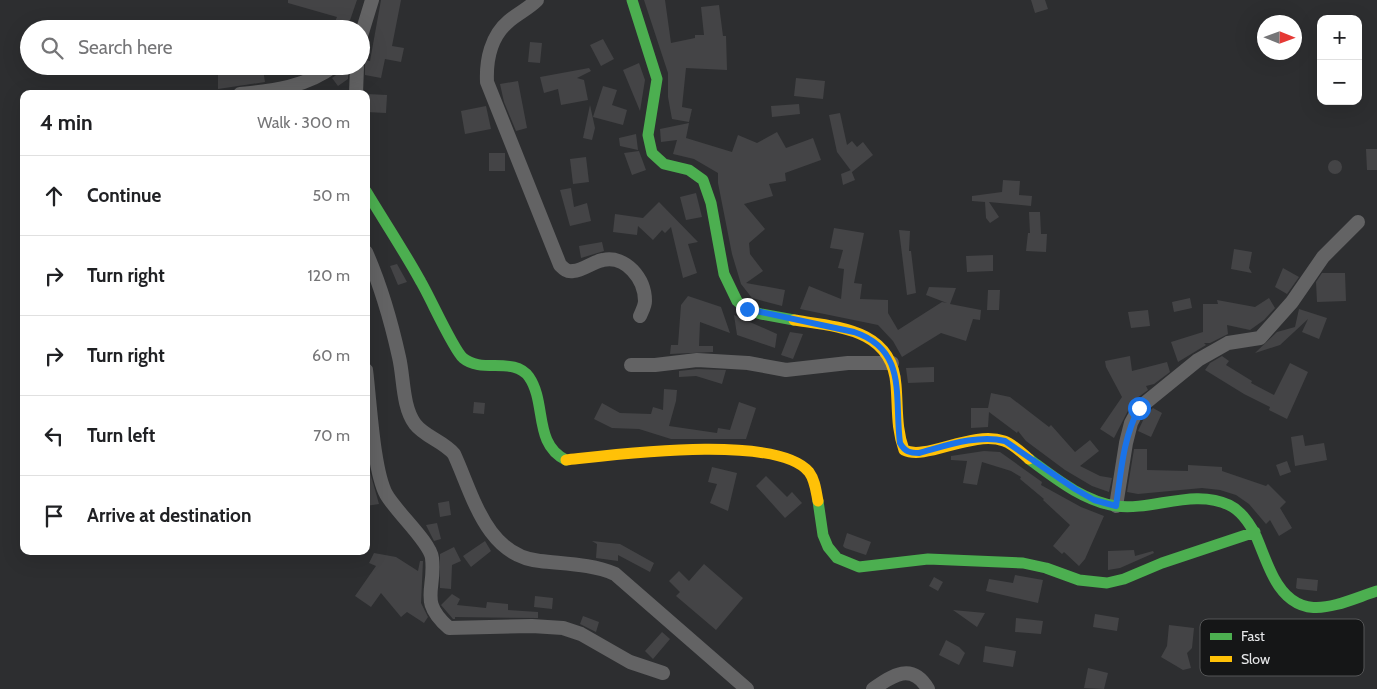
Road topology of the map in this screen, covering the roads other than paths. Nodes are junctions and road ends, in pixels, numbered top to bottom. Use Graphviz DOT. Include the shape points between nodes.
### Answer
graph roads {
  1 [pos="372,0"];
  2 [pos="537,0"];
  3 [pos="632,0"];
  4 [pos="366,20"];
  5 [pos="320,75"];
  6 [pos="357,75"];
  7 [pos="271,90"];
  8 [pos="356,90"];
  9 [pos="370,198"];
  10 [pos="1358,222"];
  11 [pos="370,261"];
  12 [pos="640,316"];
  13 [pos="892,363"];
  14 [pos="631,365"];
  15 [pos="370,403"];
  16 [pos="1116,506"];
  17 [pos="1254,532"];
  18 [pos="1377,591"];
  19 [pos="663,673"];
  20 [pos="747,689"];
  21 [pos="873,689"];
  22 [pos="928,689"];
  1 -- 4 [label="street"];
  2 -- 12 [label="street" via="509,21 491,47 486,67 491,95 560,265 572,272 600,260 623,262 634,270 644,290 645,303"];
  3 -- 13 [label="street" via="657,80 647,139 652,155 659,162 692,170 705,181 716,215 727,287 737,304 759,313 871,338 882,347"];
  5 -- 7 [label="street" via="287,88"];
  6 -- 8 [label="street"];
  9 -- 17 [label="street" via="421,281 461,356 469,364 479,367 514,367 529,375 534,384 546,440 558,458 708,450 788,457 808,471 814,480 820,524 829,546 840,559 852,566 868,567 921,558 1031,564 1081,581 1113,582 1129,580 1161,563 1229,544"];
  10 -- 16 [label="street" via="1323,257 1292,302 1260,338 1228,343 1198,360 1139,408 1126,443"];
  11 -- 20 [label="street" via="380,284 400,359 411,416 422,431 454,454 483,520 496,541 513,553 536,561 600,567 615,574"];
  13 -- 14 [label="street" via="848,363 786,370 748,363 697,360"];
  13 -- 16 [label="street" via="900,443 904,450 919,453 974,440 1005,441 1075,489 1094,500"];
  15 -- 19 [label="street" via="378,468 385,492 432,557 430,594 437,618 449,628 563,628 581,634 630,662"];
  16 -- 17 [label="street" via="1196,501 1228,505 1242,515"];
  17 -- 18 [label="street" via="1269,570 1300,606 1330,606"];
  21 -- 22 [label="street" via="900,673 918,676"];
}
